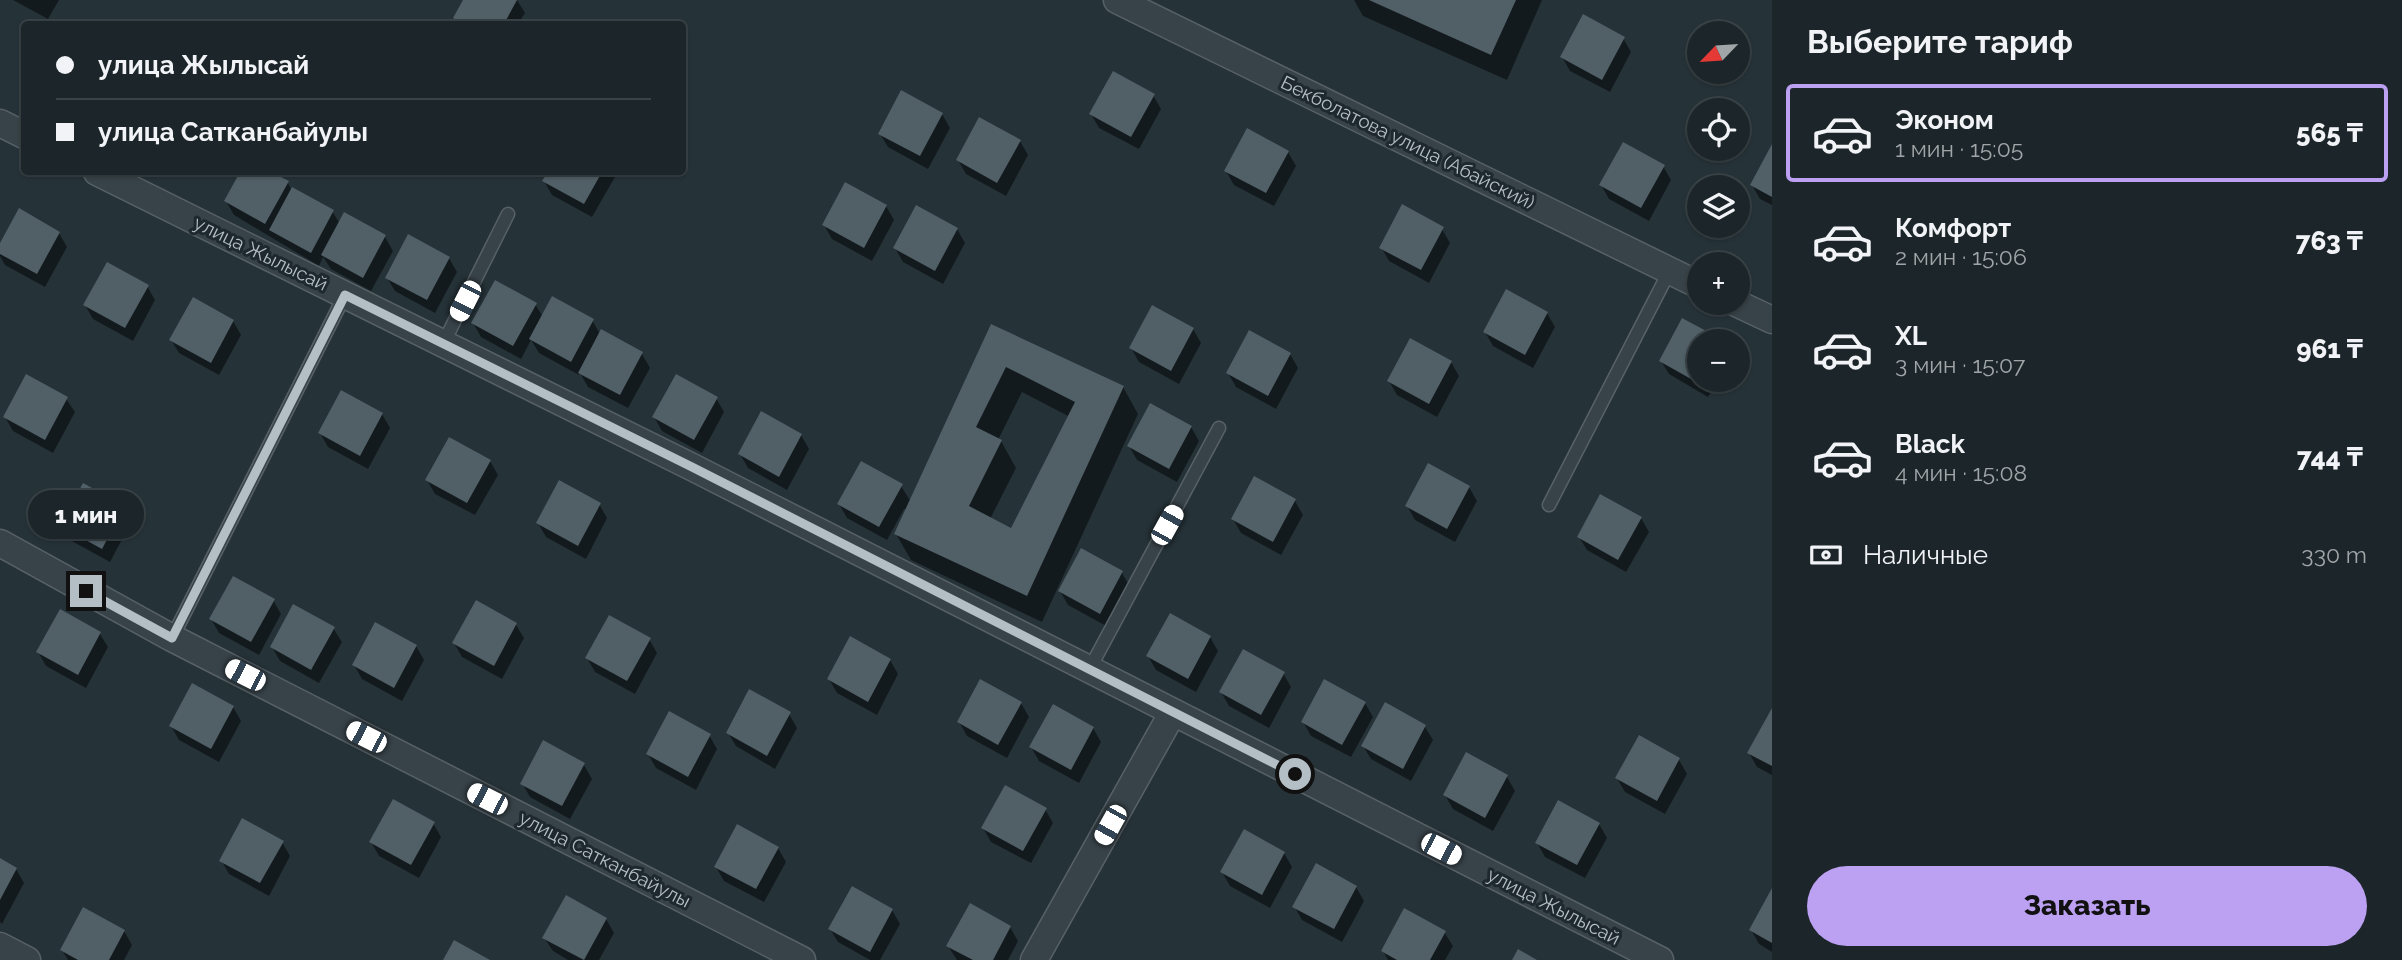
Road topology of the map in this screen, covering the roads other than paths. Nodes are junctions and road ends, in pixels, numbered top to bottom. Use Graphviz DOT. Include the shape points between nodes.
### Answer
graph roads {
  1 [pos="1116,0"];
  2 [pos="0,123"];
  3 [pos="21,134"];
  4 [pos="103,175"];
  5 [pos="508,214"];
  6 [pos="1670,270"];
  7 [pos="1687,279"];
  8 [pos="345,295"];
  9 [pos="1750,309"];
  10 [pos="1772,320"];
  11 [pos="443,344"];
  12 [pos="1219,428"];
  13 [pos="1549,505"];
  14 [pos="0,543"];
  15 [pos="172,638"];
  16 [pos="1089,670"];
  17 [pos="1173,712"];
  18 [pos="0,946"];
  19 [pos="27,960"];
  20 [pos="802,960"];
  21 [pos="1034,960"];
  22 [pos="1660,960"];
  1 -- 6 [label="street, Бекболатова улица (Абайский)"];
  2 -- 3 [label="street"];
  4 -- 8 [label="street, улица Жылысай"];
  5 -- 11 [label="lane"];
  6 -- 7 [label="street, Бекболатова улица (Абайский)"];
  6 -- 13 [label="lane"];
  8 -- 11 [label="street, улица Жылысай"];
  8 -- 15 [label="lane"];
  9 -- 10 [label="street"];
  11 -- 16 [label="street, улица Жылысай"];
  12 -- 16 [label="lane"];
  14 -- 15 [label="street, улица Сатканбайулы"];
  15 -- 20 [label="street, улица Сатканбайулы"];
  16 -- 17 [label="street, улица Жылысай"];
  17 -- 21 [label="street"];
  17 -- 22 [label="street, улица Жылысай"];
  18 -- 19 [label="street"];
}
